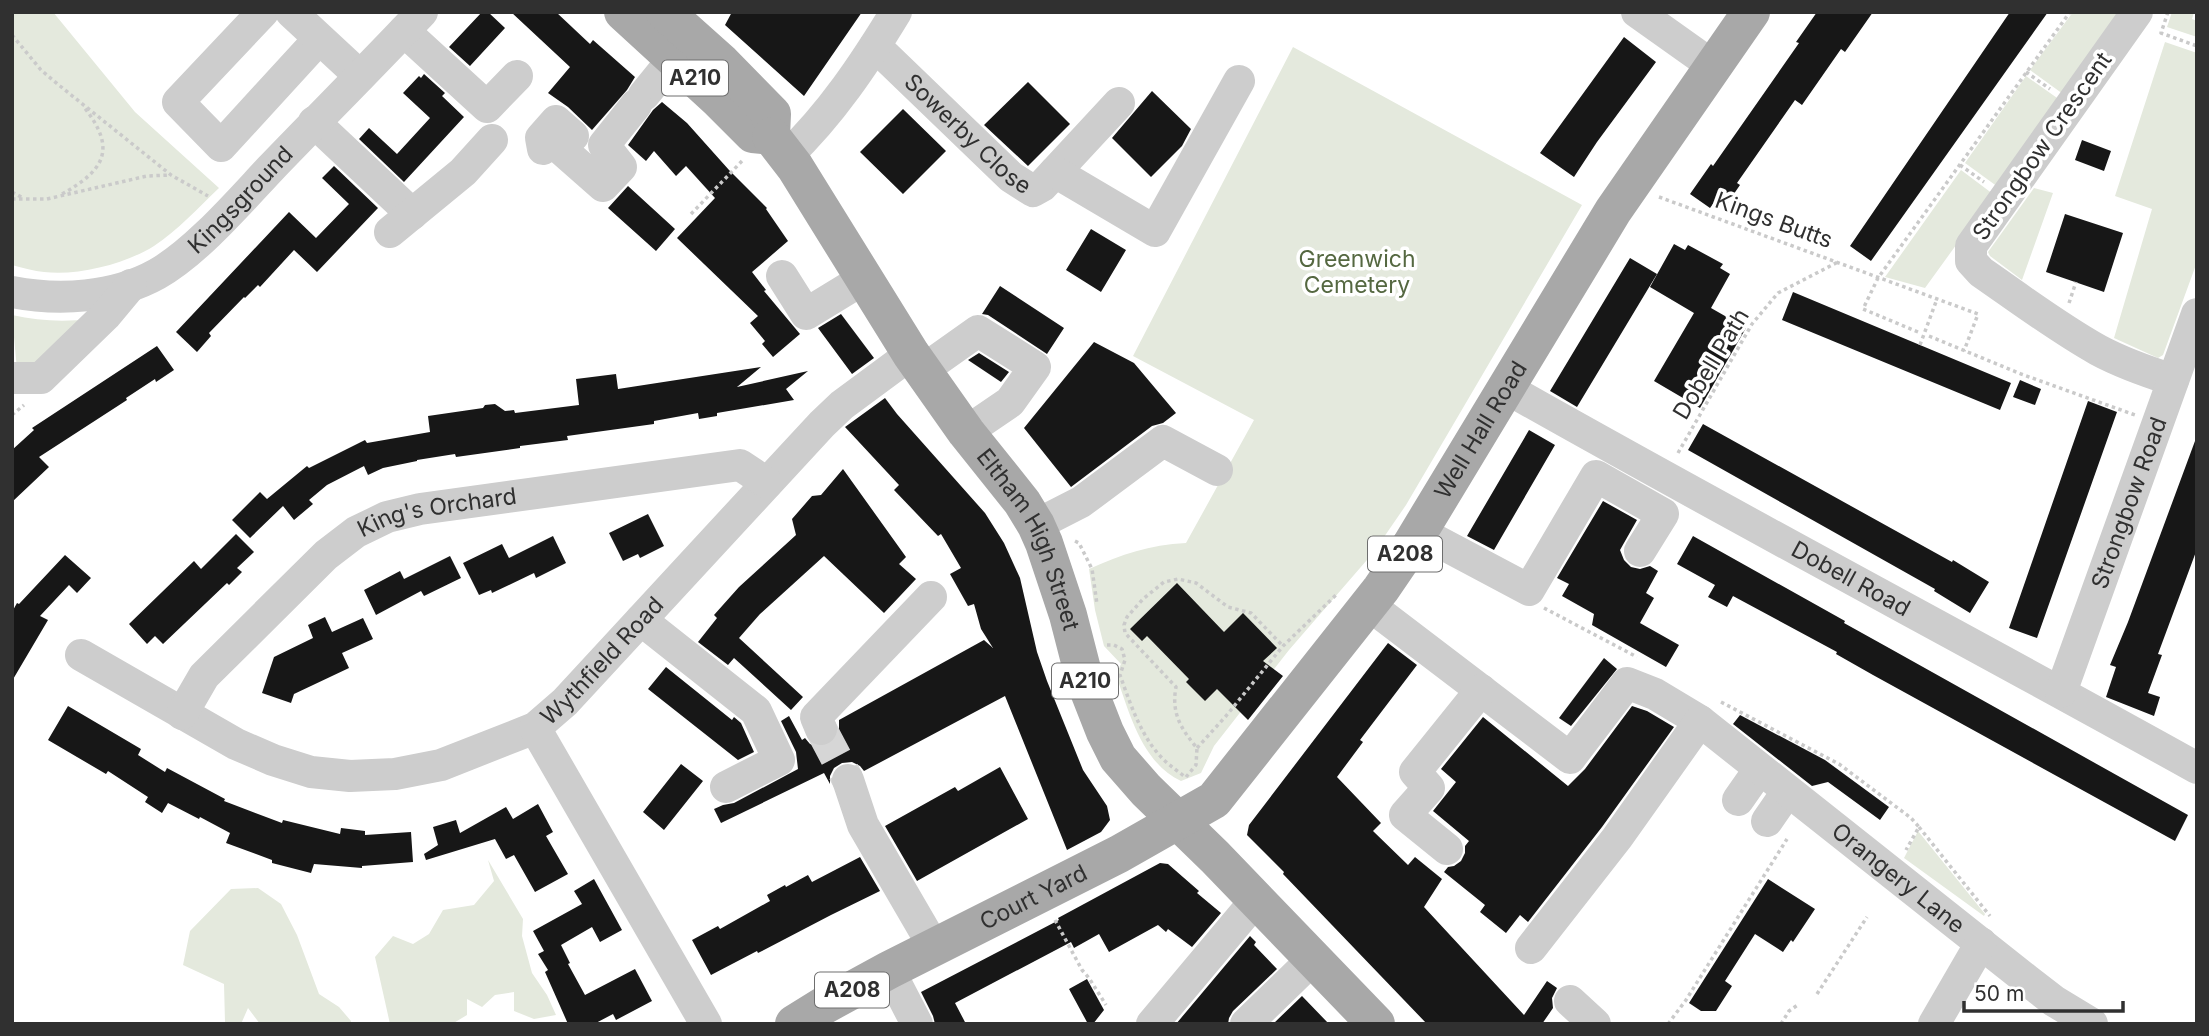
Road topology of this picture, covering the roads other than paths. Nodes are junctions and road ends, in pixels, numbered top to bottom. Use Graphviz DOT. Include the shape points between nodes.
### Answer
graph roads {
  1 [pos="263,12"];
  2 [pos="291,12"];
  3 [pos="623,12"];
  4 [pos="665,12"];
  5 [pos="896,12"];
  6 [pos="1637,12"];
  7 [pos="1751,12"];
  8 [pos="2137,12"];
  9 [pos="413,22"];
  10 [pos="319,39"];
  11 [pos="875,46"];
  12 [pos="674,58"];
  13 [pos="1713,66"];
  14 [pos="360,76"];
  15 [pos="517,76"];
  16 [pos="1239,81"];
  17 [pos="1119,103"];
  18 [pos="314,122"];
  19 [pos="573,136"];
  20 [pos="492,139"];
  21 [pos="768,149"];
  22 [pos="1055,172"];
  23 [pos="782,276"];
  24 [pos="865,278"];
  25 [pos="131,285"];
  26 [pos="12,292"];
  27 [pos="2197,314"];
  28 [pos="917,362"];
  29 [pos="12,378"];
  30 [pos="2173,380"];
  31 [pos="1506,388"];
  32 [pos="966,432"];
  33 [pos="1613,449"];
  34 [pos="1217,470"];
  35 [pos="1596,476"];
  36 [pos="1672,480"];
  37 [pos="767,483"];
  38 [pos="1663,514"];
  39 [pos="1052,532"];
  40 [pos="1420,532"];
  41 [pos="1640,551"];
  42 [pos="931,597"];
  43 [pos="1353,599"];
  44 [pos="642,620"];
  45 [pos="81,655"];
  46 [pos="1481,690"];
  47 [pos="2061,692"];
  48 [pos="182,714"];
  49 [pos="1704,725"];
  50 [pos="535,729"];
  51 [pos="821,729"];
  52 [pos="2197,768"];
  53 [pos="1759,769"];
  54 [pos="848,780"];
  55 [pos="726,787"];
  56 [pos="1738,800"];
  57 [pos="1797,800"];
  58 [pos="1177,821"];
  59 [pos="1767,821"];
  60 [pos="1447,849"];
  61 [pos="1256,900"];
  62 [pos="1987,934"];
  63 [pos="934,947"];
  64 [pos="1531,948"];
  65 [pos="1313,959"];
  66 [pos="889,971"];
  67 [pos="1570,1001"];
  68 [pos="818,1018"];
  69 [pos="706,1024"];
  70 [pos="918,1024"];
  71 [pos="1152,1024"];
  72 [pos="1245,1024"];
  73 [pos="1376,1024"];
  74 [pos="1595,1024"];
  75 [pos="1934,1024"];
  76 [pos="2092,1024"];
  1 -- 10 [label="street" via="178,102 221,146"];
  2 -- 10 [label="street"];
  3 -- 12 [label="main road, A210"];
  4 -- 21 [label="main road, A210" via="772,114"];
  5 -- 11 [label="street"];
  6 -- 13 [label="street"];
  7 -- 13 [label="main road, Well Hall Road / A208"];
  8 -- 30 [label="street, Strongbow Crescent" via="1971,246 1970,261 2100,351"];
  9 -- 14 [label="street, Kingsground"];
  9 -- 15 [label="street" via="487,107"];
  10 -- 14 [label="street"];
  11 -- 21 [label="street" via="828,113"];
  11 -- 22 [label="street, Sowerby Close" via="1011,177 1033,191"];
  12 -- 19 [label="street" via="604,145 621,167 603,186 553,142 543,149 541,138 556,121"];
  12 -- 21 [label="main road, A210"];
  13 -- 31 [label="main road, Well Hall Road / A208" via="1612,211"];
  14 -- 18 [label="street, Kingsground"];
  16 -- 22 [label="street" via="1155,231"];
  17 -- 22 [label="street, Sowerby Close"];
  18 -- 20 [label="street" via="401,223 463,172"];
  18 -- 25 [label="street, Kingsground" via="182,257"];
  21 -- 24 [label="main road, Eltham High Street / A210"];
  23 -- 24 [label="street" via="806,314"];
  24 -- 28 [label="main road, Eltham High Street / A210"];
  25 -- 26 [label="street, Kingsground" via="76,296"];
  25 -- 29 [label="street" via="41,378"];
  27 -- 30 [label="street, Strongbow Road"];
  28 -- 32 [label="main road, Eltham High Street / A210"];
  28 -- 32 [label="street, Wythfield Road" via="978,331 1035,368 1010,402"];
  28 -- 37 [label="street, Wythfield Road" via="842,405"];
  30 -- 47 [label="street, Strongbow Road"];
  31 -- 33 [label="street, Dobell Road"];
  31 -- 40 [label="main road, Well Hall Road / A208"];
  32 -- 39 [label="main road, Eltham High Street / A210"];
  33 -- 35 [label="street"];
  33 -- 36 [label="street, Dobell Road"];
  34 -- 39 [label="street" via="1163,441 1081,502"];
  35 -- 38 [label="street"];
  35 -- 40 [label="street" via="1529,590"];
  36 -- 38 [label="street"];
  36 -- 47 [label="street, Dobell Road"];
  37 -- 44 [label="street, Wythfield Road"];
  37 -- 48 [label="street, King's Orchard" via="740,465 387,517 356,532 326,555 204,676"];
  38 -- 41 [label="street"];
  39 -- 58 [label="main road, Eltham High Street / A210" via="1047,551 1105,732 1118,758"];
  40 -- 43 [label="main road, Well Hall Road / A208"];
  42 -- 51 [label="street" via="816,717"];
  43 -- 46 [label="street"];
  43 -- 58 [label="main road, Well Hall Road / A208" via="1214,800"];
  44 -- 50 [label="street, Wythfield Road"];
  44 -- 55 [label="street" via="756,711 779,760"];
  45 -- 48 [label="street"];
  46 -- 49 [label="street, Orangery Lane" via="1570,758 1627,683 1655,694"];
  46 -- 60 [label="street" via="1415,772 1429,788 1405,815"];
  47 -- 52 [label="street, Dobell Road"];
  48 -- 50 [label="street" via="273,760 311,772 350,776 441,765"];
  49 -- 53 [label="street, Orangery Lane"];
  49 -- 64 [label="street"];
  50 -- 69 [label="street, Wythfield Road"];
  53 -- 56 [label="street"];
  53 -- 57 [label="street, Orangery Lane"];
  54 -- 63 [label="street" via="863,825"];
  57 -- 59 [label="street"];
  57 -- 62 [label="street, Orangery Lane"];
  58 -- 61 [label="main road, Eltham High Street / A210"];
  58 -- 63 [label="main road, Court Yard / A208"];
  61 -- 65 [label="main road, Eltham High Street / A210"];
  61 -- 71 [label="street"];
  62 -- 75 [label="street"];
  62 -- 76 [label="street, Orangery Lane" via="2054,1001"];
  63 -- 66 [label="main road, Court Yard / A208"];
  65 -- 72 [label="street"];
  65 -- 73 [label="main road, Eltham High Street / A210"];
  66 -- 68 [label="main road, Court Yard / A208"];
  66 -- 70 [label="street, A208"];
  67 -- 74 [label="street"];
}
